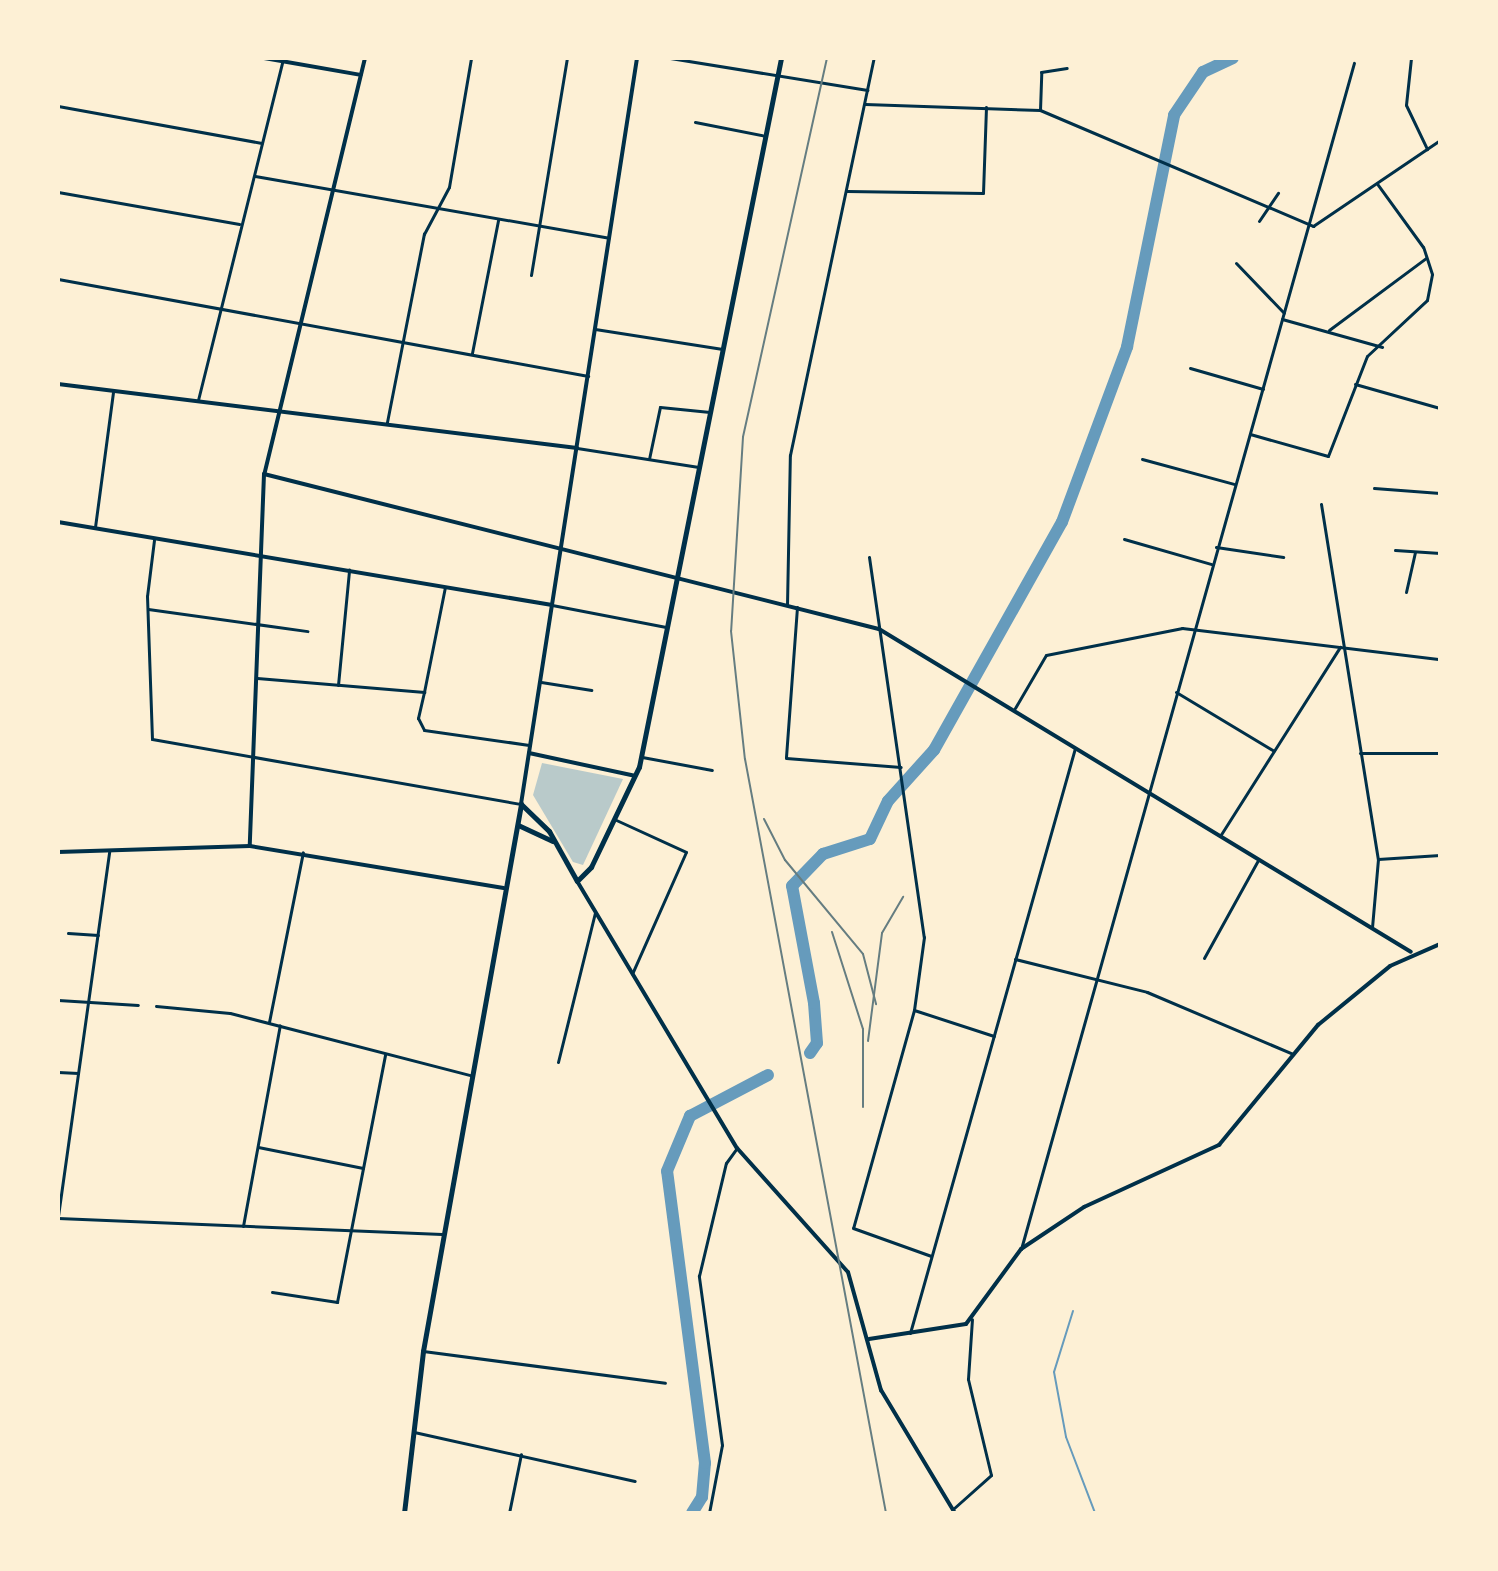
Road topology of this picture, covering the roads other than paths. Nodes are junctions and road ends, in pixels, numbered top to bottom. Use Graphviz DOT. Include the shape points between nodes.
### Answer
graph roads {
  1 [pos="264,58"];
  2 [pos="365,58"];
  3 [pos="471,58"];
  4 [pos="567,58"];
  5 [pos="637,58"];
  6 [pos="670,58"];
  7 [pos="781,58"];
  8 [pos="874,58"];
  9 [pos="1411,58"];
  10 [pos="283,60"];
  11 [pos="1354,63"];
  12 [pos="1067,68"];
  13 [pos="779,71"];
  14 [pos="361,75"];
  15 [pos="868,90"];
  16 [pos="865,104"];
  17 [pos="58,106"];
  18 [pos="986,107"];
  19 [pos="1040,110"];
  20 [pos="695,122"];
  21 [pos="766,136"];
  22 [pos="1440,140"];
  23 [pos="262,143"];
  24 [pos="1427,149"];
  25 [pos="255,176"];
  26 [pos="1378,185"];
  27 [pos="332,189"];
  28 [pos="847,191"];
  29 [pos="58,192"];
  30 [pos="1278,193"];
  31 [pos="1269,207"];
  32 [pos="438,208"];
  33 [pos="498,219"];
  34 [pos="1259,221"];
  35 [pos="241,224"];
  36 [pos="1309,224"];
  37 [pos="538,226"];
  38 [pos="609,238"];
  39 [pos="1427,257"];
  40 [pos="1236,263"];
  41 [pos="531,275"];
  42 [pos="58,279"];
  43 [pos="220,308"];
  44 [pos="1284,313"];
  45 [pos="1282,319"];
  46 [pos="300,323"];
  47 [pos="595,329"];
  48 [pos="1329,330"];
  49 [pos="401,341"];
  50 [pos="1382,347"];
  51 [pos="722,349"];
  52 [pos="472,353"];
  53 [pos="1190,368"];
  54 [pos="588,376"];
  55 [pos="58,384"];
  56 [pos="1355,384"];
  57 [pos="1263,389"];
  58 [pos="113,391"];
  59 [pos="198,400"];
  60 [pos="1440,408"];
  61 [pos="279,410"];
  62 [pos="710,412"];
  63 [pos="387,422"];
  64 [pos="1250,434"];
  65 [pos="577,448"];
  66 [pos="649,459"];
  67 [pos="1142,459"];
  68 [pos="699,467"];
  69 [pos="264,474"];
  70 [pos="1235,485"];
  71 [pos="1374,488"];
  72 [pos="1440,493"];
  73 [pos="1321,504"];
  74 [pos="58,522"];
  75 [pos="95,527"];
  76 [pos="154,538"];
  77 [pos="1124,539"];
  78 [pos="562,546"];
  79 [pos="1216,547"];
  80 [pos="1395,550"];
  81 [pos="1415,552"];
  82 [pos="1440,553"];
  83 [pos="260,556"];
  84 [pos="869,557"];
  85 [pos="1283,557"];
  86 [pos="1211,564"];
  87 [pos="349,570"];
  88 [pos="677,577"];
  89 [pos="445,587"];
  90 [pos="1406,592"];
  91 [pos="552,605"];
  92 [pos="787,605"];
  93 [pos="797,607"];
  94 [pos="148,609"];
  95 [pos="259,625"];
  96 [pos="666,627"];
  97 [pos="1194,627"];
  98 [pos="879,629"];
  99 [pos="307,631"];
  100 [pos="1342,645"];
  101 [pos="1440,659"];
  102 [pos="257,678"];
  103 [pos="541,682"];
  104 [pos="338,685"];
  105 [pos="591,690"];
  106 [pos="424,692"];
  107 [pos="1176,692"];
  108 [pos="1015,708"];
  109 [pos="530,746"];
  110 [pos="1075,747"];
  111 [pos="1274,751"];
  112 [pos="529,753"];
  113 [pos="1360,753"];
  114 [pos="1440,753"];
  115 [pos="642,757"];
  116 [pos="253,759"];
  117 [pos="901,767"];
  118 [pos="712,770"];
  119 [pos="635,776"];
  120 [pos="1148,792"];
  121 [pos="521,804"];
  122 [pos="614,819"];
  123 [pos="518,825"];
  124 [pos="1220,836"];
  125 [pos="553,842"];
  126 [pos="250,846"];
  127 [pos="109,851"];
  128 [pos="58,852"];
  129 [pos="303,852"];
  130 [pos="1440,855"];
  131 [pos="1259,859"];
  132 [pos="1378,859"];
  133 [pos="577,881"];
  134 [pos="504,888"];
  135 [pos="595,912"];
  136 [pos="1372,927"];
  137 [pos="68,933"];
  138 [pos="98,935"];
  139 [pos="1440,944"];
  140 [pos="1411,952"];
  141 [pos="1204,958"];
  142 [pos="1015,959"];
  143 [pos="632,974"];
  144 [pos="1096,979"];
  145 [pos="58,1000"];
  146 [pos="89,1002"];
  147 [pos="138,1005"];
  148 [pos="156,1006"];
  149 [pos="914,1010"];
  150 [pos="269,1022"];
  151 [pos="280,1025"];
  152 [pos="994,1036"];
  153 [pos="1293,1054"];
  154 [pos="385,1055"];
  155 [pos="558,1062"];
  156 [pos="58,1072"];
  157 [pos="78,1073"];
  158 [pos="470,1075"];
  159 [pos="58,1146"];
  160 [pos="67,1147"];
  161 [pos="258,1147"];
  162 [pos="737,1148"];
  163 [pos="363,1168"];
  164 [pos="58,1217"];
  165 [pos="243,1226"];
  166 [pos="353,1230"];
  167 [pos="442,1234"];
  168 [pos="1021,1249"];
  169 [pos="931,1256"];
  170 [pos="272,1292"];
  171 [pos="972,1319"];
  172 [pos="910,1333"];
  173 [pos="869,1339"];
  174 [pos="423,1351"];
  175 [pos="665,1383"];
  176 [pos="414,1432"];
  177 [pos="521,1454"];
  178 [pos="635,1481"];
  179 [pos="954,1511"];
  180 [pos="404,1513"];
  181 [pos="509,1513"];
  182 [pos="709,1513"];
  1 -- 10 [label="main road"];
  2 -- 14 [label="main road"];
  3 -- 32 [label="street" via="449,187"];
  4 -- 37 [label="street"];
  5 -- 38 [label="main road"];
  6 -- 13 [label="street"];
  7 -- 13 [label="main road"];
  8 -- 15 [label="street"];
  9 -- 24 [label="street" via="1406,105"];
  10 -- 14 [label="main road"];
  10 -- 23 [label="street"];
  11 -- 36 [label="street"];
  12 -- 19 [label="street" via="1041,72"];
  13 -- 15 [label="street"];
  13 -- 21 [label="main road"];
  14 -- 27 [label="main road"];
  15 -- 16 [label="street"];
  16 -- 18 [label="street"];
  16 -- 28 [label="street"];
  17 -- 23 [label="street"];
  18 -- 19 [label="street"];
  18 -- 28 [label="street" via="983,193"];
  19 -- 31 [label="street"];
  20 -- 21 [label="street"];
  21 -- 51 [label="main road"];
  22 -- 24 [label="street"];
  23 -- 25 [label="street"];
  24 -- 26 [label="street"];
  25 -- 27 [label="street"];
  25 -- 35 [label="street"];
  26 -- 36 [label="street" via="1325,222"];
  26 -- 39 [label="street"];
  27 -- 32 [label="street"];
  27 -- 46 [label="main road"];
  28 -- 92 [label="street" via="790,455"];
  29 -- 35 [label="street"];
  30 -- 31 [label="street"];
  31 -- 34 [label="street"];
  31 -- 36 [label="street"];
  32 -- 33 [label="street"];
  32 -- 49 [label="street" via="424,234"];
  33 -- 37 [label="street"];
  33 -- 52 [label="street"];
  35 -- 43 [label="street"];
  36 -- 44 [label="street"];
  37 -- 38 [label="street"];
  37 -- 41 [label="street"];
  38 -- 47 [label="main road"];
  39 -- 48 [label="street"];
  39 -- 50 [label="street" via="1427,300"];
  40 -- 44 [label="street"];
  42 -- 43 [label="street"];
  43 -- 46 [label="street"];
  43 -- 59 [label="street"];
  44 -- 45 [label="street"];
  45 -- 48 [label="street"];
  45 -- 57 [label="street"];
  46 -- 49 [label="street"];
  46 -- 61 [label="main road"];
  47 -- 51 [label="street"];
  47 -- 54 [label="main road"];
  48 -- 50 [label="street"];
  49 -- 52 [label="street"];
  49 -- 63 [label="street"];
  50 -- 56 [label="street" via="1367,356"];
  51 -- 62 [label="main road"];
  52 -- 54 [label="street"];
  53 -- 57 [label="street"];
  54 -- 65 [label="main road"];
  55 -- 58 [label="main road"];
  56 -- 60 [label="street"];
  56 -- 64 [label="street" via="1328,456"];
  57 -- 64 [label="street"];
  58 -- 59 [label="main road"];
  58 -- 75 [label="street"];
  59 -- 61 [label="main road"];
  61 -- 63 [label="main road"];
  61 -- 69 [label="main road"];
  62 -- 66 [label="street" via="660,407"];
  62 -- 68 [label="main road"];
  63 -- 65 [label="main road"];
  64 -- 70 [label="street"];
  65 -- 66 [label="street"];
  65 -- 78 [label="main road"];
  66 -- 68 [label="street"];
  67 -- 70 [label="street"];
  68 -- 88 [label="main road"];
  69 -- 78 [label="main road"];
  69 -- 83 [label="main road"];
  70 -- 79 [label="street"];
  71 -- 72 [label="street"];
  73 -- 100 [label="street"];
  74 -- 75 [label="main road"];
  75 -- 76 [label="main road"];
  76 -- 83 [label="main road"];
  76 -- 94 [label="street"];
  77 -- 86 [label="street"];
  78 -- 88 [label="main road"];
  78 -- 91 [label="main road"];
  79 -- 85 [label="street"];
  79 -- 86 [label="street"];
  80 -- 81 [label="street"];
  81 -- 82 [label="street"];
  81 -- 90 [label="street"];
  83 -- 87 [label="main road"];
  83 -- 95 [label="main road"];
  84 -- 98 [label="street"];
  86 -- 97 [label="street"];
  87 -- 89 [label="main road"];
  87 -- 104 [label="street"];
  88 -- 92 [label="main road"];
  88 -- 96 [label="main road"];
  89 -- 91 [label="main road"];
  89 -- 106 [label="street"];
  91 -- 96 [label="street"];
  91 -- 103 [label="main road"];
  92 -- 93 [label="main road"];
  93 -- 98 [label="main road"];
  93 -- 117 [label="street" via="786,758"];
  94 -- 95 [label="street"];
  94 -- 116 [label="street" via="148,735"];
  95 -- 99 [label="street"];
  95 -- 102 [label="main road"];
  96 -- 115 [label="main road"];
  97 -- 100 [label="street"];
  97 -- 107 [label="street"];
  97 -- 108 [label="street" via="1046,655"];
  98 -- 108 [label="main road"];
  98 -- 117 [label="street"];
  100 -- 101 [label="street"];
  100 -- 111 [label="street"];
  100 -- 113 [label="street"];
  102 -- 104 [label="street"];
  102 -- 116 [label="main road"];
  103 -- 105 [label="street"];
  103 -- 109 [label="main road"];
  104 -- 106 [label="street"];
  106 -- 109 [label="street" via="418,722 424,730"];
  107 -- 111 [label="street"];
  107 -- 120 [label="street"];
  108 -- 110 [label="main road"];
  109 -- 112 [label="main road"];
  110 -- 120 [label="main road"];
  110 -- 142 [label="street"];
  111 -- 124 [label="street"];
  112 -- 119 [label="main road"];
  112 -- 121 [label="main road"];
  113 -- 114 [label="street"];
  113 -- 132 [label="street"];
  115 -- 118 [label="street"];
  115 -- 119 [label="main road"];
  116 -- 121 [label="street"];
  116 -- 126 [label="main road"];
  117 -- 149 [label="street" via="924,937"];
  119 -- 122 [label="main road"];
  120 -- 124 [label="main road"];
  120 -- 144 [label="street"];
  121 -- 123 [label="main road"];
  121 -- 125 [label="main road"];
  122 -- 133 [label="main road"];
  122 -- 143 [label="street" via="686,852"];
  123 -- 125 [label="main road"];
  123 -- 134 [label="main road"];
  124 -- 131 [label="main road"];
  125 -- 133 [label="main road"];
  126 -- 127 [label="main road"];
  126 -- 129 [label="main road"];
  127 -- 128 [label="main road"];
  127 -- 138 [label="street"];
  129 -- 134 [label="main road"];
  129 -- 150 [label="street"];
  130 -- 132 [label="street"];
  131 -- 136 [label="main road"];
  131 -- 141 [label="street"];
  132 -- 136 [label="street"];
  133 -- 135 [label="main road"];
  134 -- 158 [label="main road"];
  135 -- 143 [label="main road"];
  135 -- 155 [label="street"];
  136 -- 140 [label="main road"];
  137 -- 138 [label="street"];
  138 -- 146 [label="street"];
  139 -- 140 [label="main road"];
  140 -- 153 [label="main road" via="1326,1018"];
  142 -- 144 [label="street"];
  142 -- 152 [label="street"];
  143 -- 162 [label="main road"];
  144 -- 153 [label="street" via="1174,1002"];
  144 -- 168 [label="street"];
  145 -- 146 [label="street"];
  146 -- 147 [label="street"];
  146 -- 157 [label="street"];
  148 -- 150 [label="street"];
  149 -- 152 [label="street"];
  149 -- 169 [label="street" via="853,1228"];
  150 -- 151 [label="street"];
  151 -- 154 [label="street"];
  151 -- 161 [label="street"];
  152 -- 169 [label="street"];
  153 -- 168 [label="main road" via="1219,1145 1084,1207"];
  154 -- 158 [label="street"];
  154 -- 163 [label="street"];
  156 -- 157 [label="street"];
  157 -- 160 [label="street"];
  158 -- 167 [label="main road"];
  159 -- 160 [label="street"];
  160 -- 164 [label="street"];
  161 -- 163 [label="street"];
  161 -- 165 [label="street"];
  162 -- 173 [label="main road" via="848,1272"];
  162 -- 182 [label="street" via="726,1163 699,1276 722,1445"];
  163 -- 166 [label="street"];
  164 -- 165 [label="street"];
  165 -- 166 [label="street"];
  166 -- 167 [label="street"];
  166 -- 170 [label="street" via="337,1302"];
  167 -- 174 [label="main road"];
  168 -- 171 [label="main road" via="998,1271"];
  169 -- 172 [label="street"];
  171 -- 172 [label="main road"];
  171 -- 179 [label="street" via="968,1379 991,1475"];
  172 -- 173 [label="main road"];
  173 -- 179 [label="main road" via="881,1390"];
  174 -- 175 [label="street"];
  174 -- 176 [label="main road"];
  176 -- 177 [label="street"];
  176 -- 180 [label="main road"];
  177 -- 178 [label="street"];
  177 -- 181 [label="street"];
}
